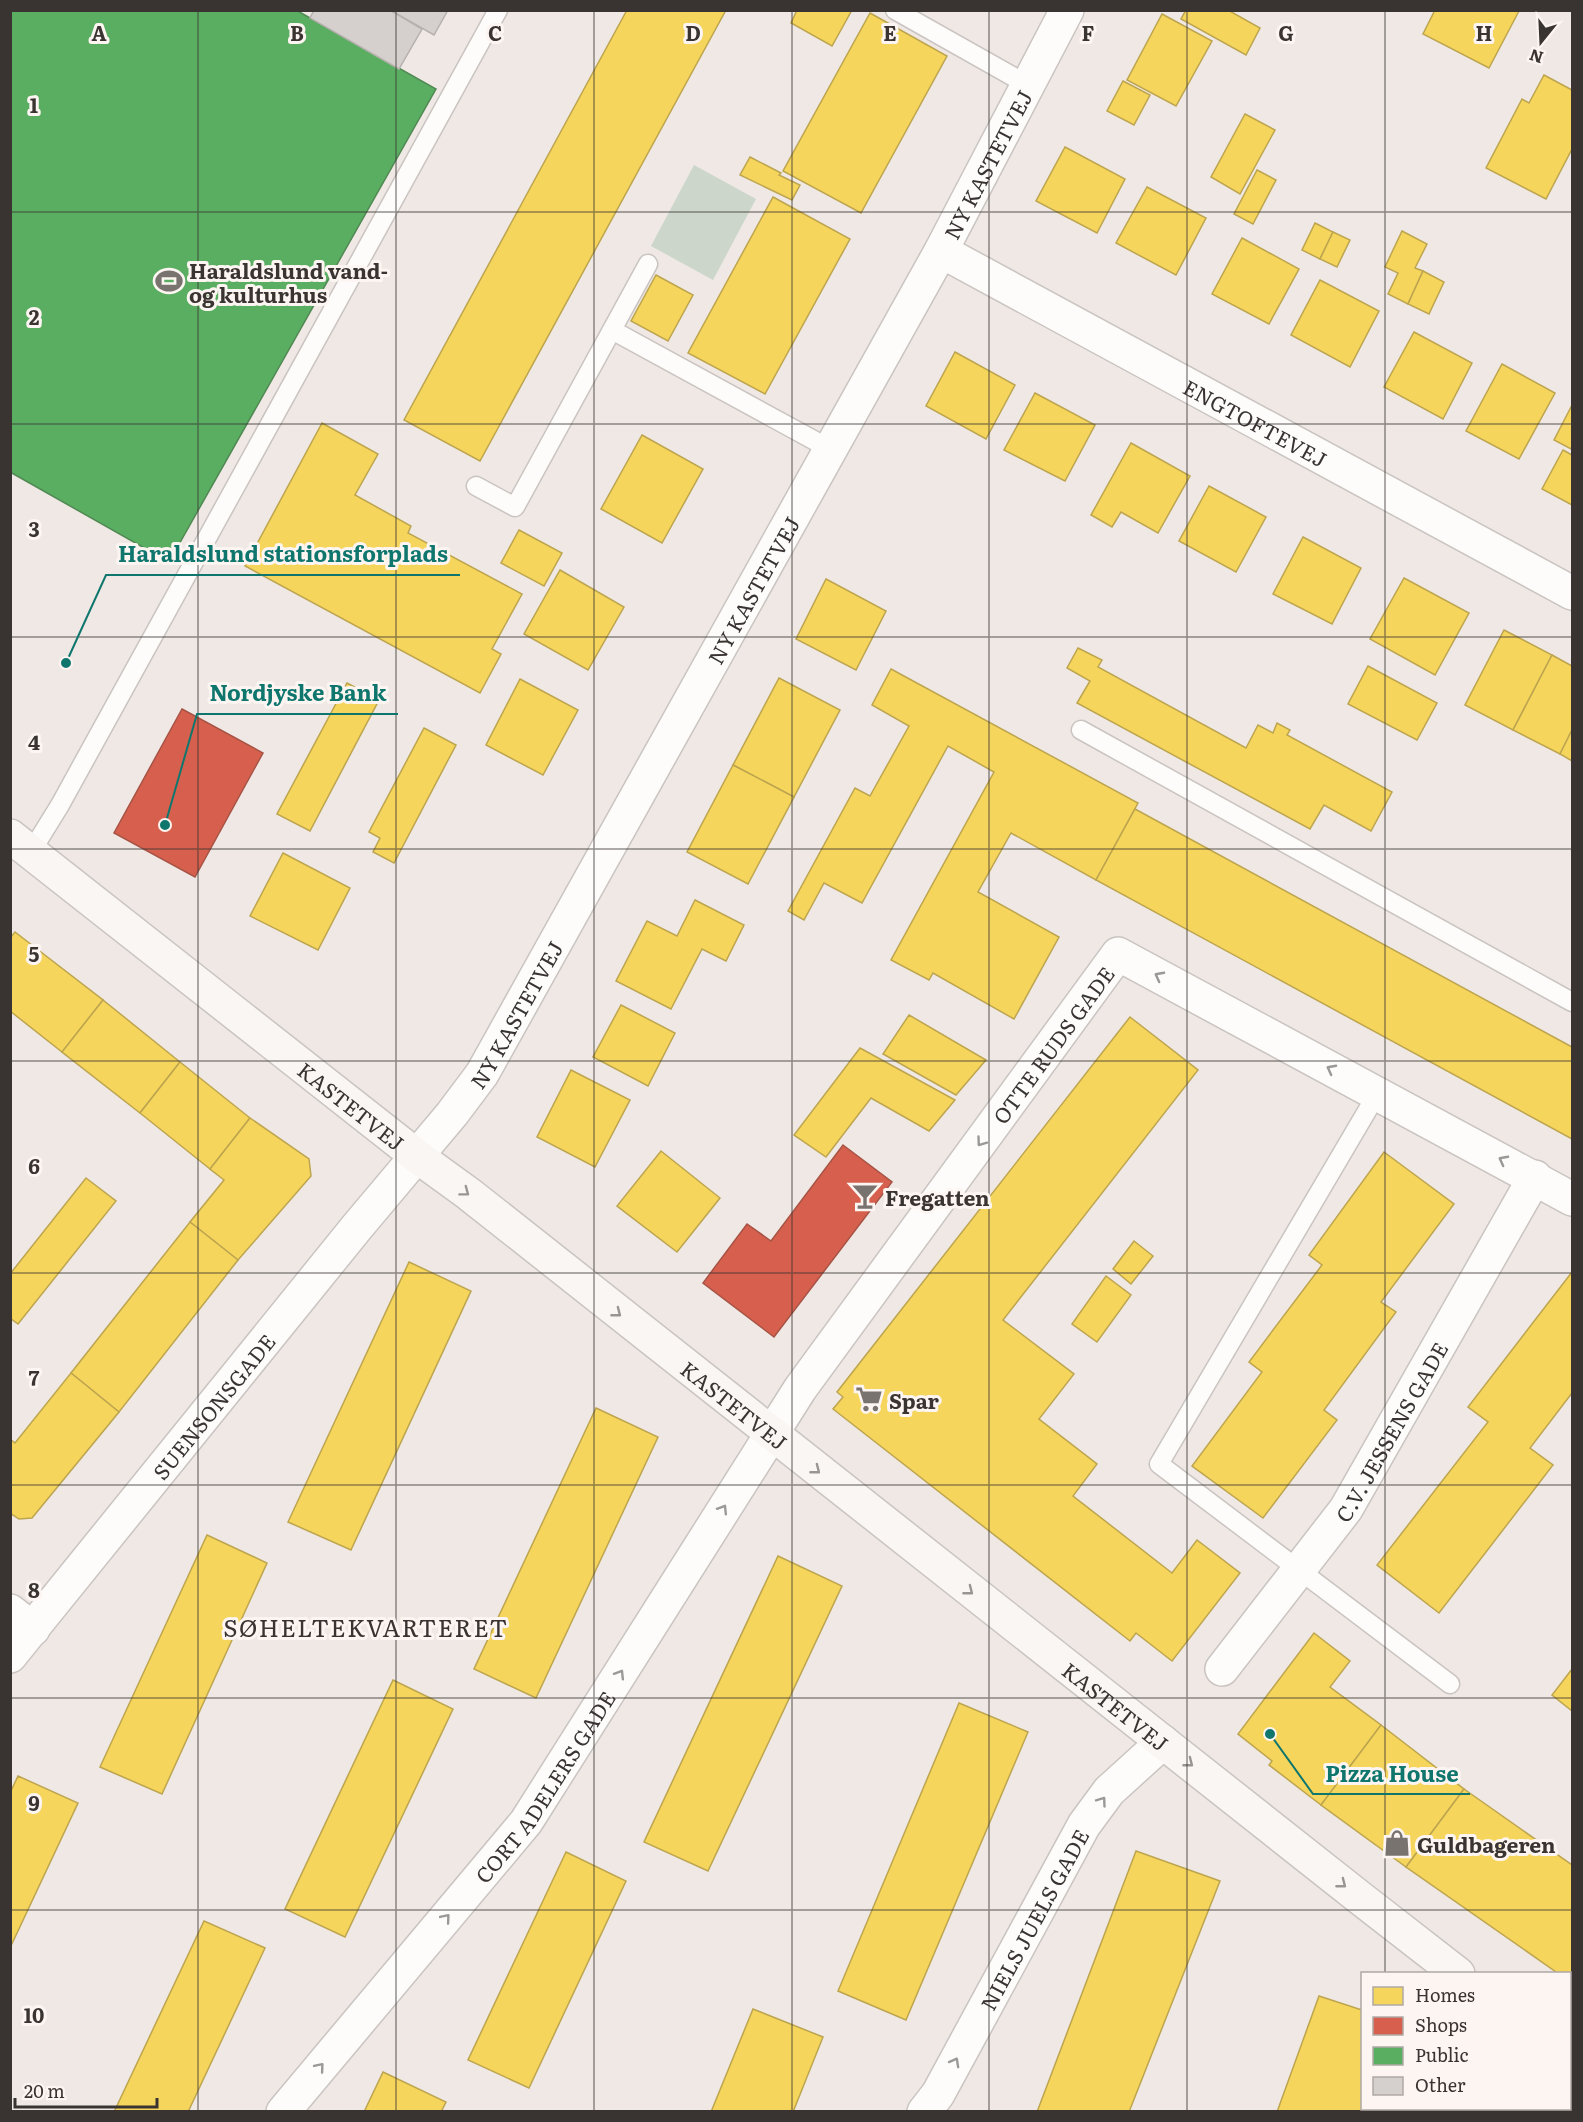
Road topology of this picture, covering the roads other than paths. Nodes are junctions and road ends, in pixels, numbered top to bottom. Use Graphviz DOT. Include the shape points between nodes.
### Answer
graph roads {
  1 [pos="498,10"];
  2 [pos="895,10"];
  3 [pos="1067,10"];
  4 [pos="1028,84"];
  5 [pos="941,251"];
  6 [pos="648,264"];
  7 [pos="612,330"];
  8 [pos="830,449"];
  9 [pos="476,486"];
  10 [pos="1572,593"];
  11 [pos="1081,730"];
  12 [pos="21,844"];
  13 [pos="1572,1002"];
  14 [pos="1377,1094"];
  15 [pos="418,1157"];
  16 [pos="1535,1177"];
  17 [pos="1572,1199"];
  18 [pos="770,1434"];
  19 [pos="1299,1570"];
  20 [pos="22,1620"];
  21 [pos="10,1656"];
  22 [pos="1222,1669"];
  23 [pos="1450,1684"];
  24 [pos="1163,1743"];
  25 [pos="1455,1972"];
  26 [pos="283,2112"];
  27 [pos="924,2112"];
  1 -- 12 [label="lane" via="60,805"];
  2 -- 4 [label="lane"];
  3 -- 4 [label="street, NY KASTETVEJ"];
  4 -- 5 [label="street, NY KASTETVEJ"];
  5 -- 8 [label="street, NY KASTETVEJ"];
  5 -- 10 [label="street, ENGTOFTEVEJ"];
  6 -- 7 [label="lane"];
  7 -- 8 [label="lane"];
  7 -- 9 [label="lane" via="515,507"];
  8 -- 15 [label="street, NY KASTETVEJ" via="482,1074"];
  11 -- 13 [label="lane"];
  12 -- 15 [label="street, KASTETVEJ"];
  16 -- 14 [label="street, OTTE RUDS GADE, one-way"];
  14 -- 18 [label="street, OTTE RUDS GADE, one-way" via="1119,954"];
  14 -- 19 [label="lane" via="1159,1464"];
  15 -- 18 [label="street, KASTETVEJ, one-way"];
  15 -- 20 [label="street, SUENSONSGADE"];
  16 -- 17 [label="street, OTTE RUDS GADE"];
  16 -- 19 [label="street, C.V. JESSENS GADE" via="1346,1509"];
  18 -- 24 [label="street, KASTETVEJ, one-way"];
  26 -- 18 [label="street, CORT ADELERS GADE, one-way" via="526,1822"];
  19 -- 22 [label="street, C.V. JESSENS GADE"];
  19 -- 23 [label="lane"];
  20 -- 21 [label="street, SUENSONSGADE"];
  24 -- 25 [label="street, KASTETVEJ, one-way"];
  27 -- 24 [label="street, NIELS JUELS GADE, one-way" via="938,2094 1084,1826 1109,1791"];
}
